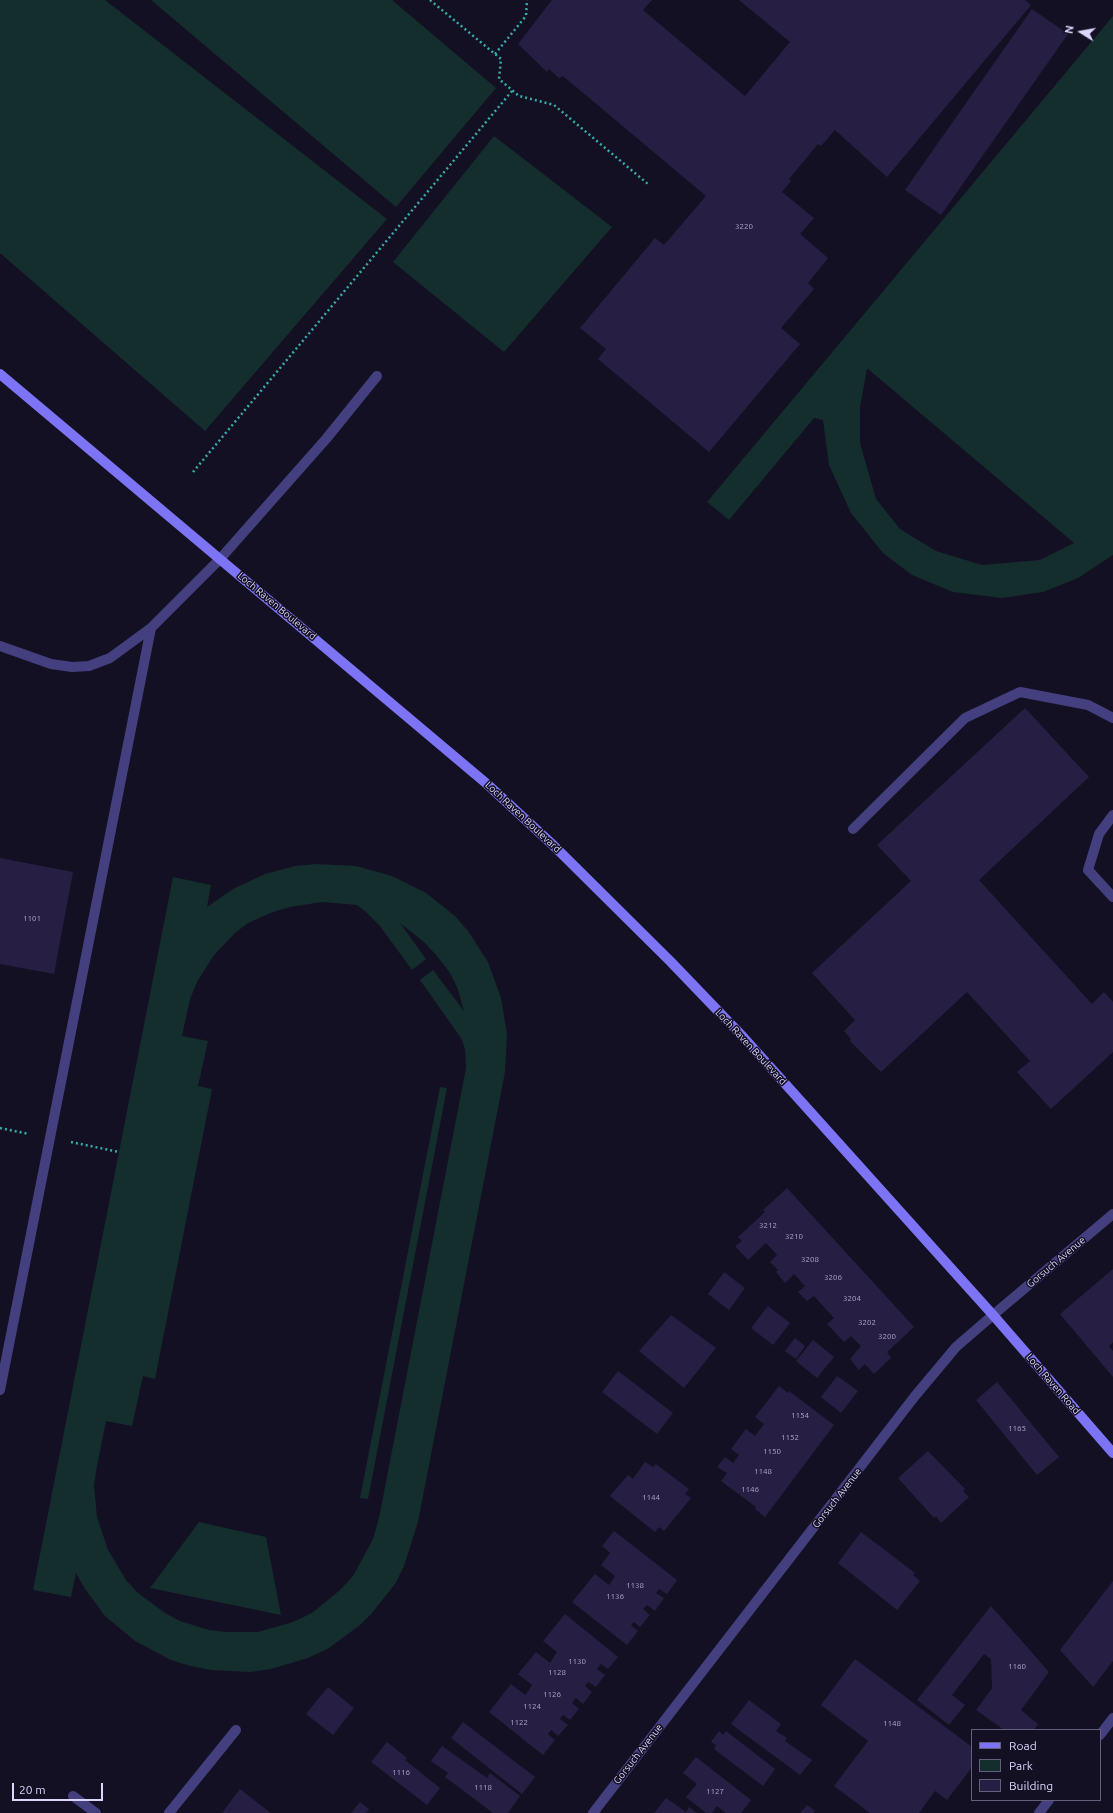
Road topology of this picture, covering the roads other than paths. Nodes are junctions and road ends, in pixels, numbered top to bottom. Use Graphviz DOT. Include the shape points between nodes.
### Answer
graph roads {
  1 [pos="0,374"];
  2 [pos="377,376"];
  3 [pos="220,559"];
  4 [pos="151,628"];
  5 [pos="0,646"];
  6 [pos="1113,718"];
  7 [pos="1113,815"];
  8 [pos="853,829"];
  9 [pos="1113,897"];
  10 [pos="1113,1214"];
  11 [pos="993,1315"];
  12 [pos="0,1390"];
  13 [pos="1112,1450"];
  14 [pos="1111,1725"];
  15 [pos="236,1730"];
  16 [pos="1101,1734"];
  17 [pos="73,1796"];
  18 [pos="1048,1801"];
  19 [pos="96,1813"];
  20 [pos="169,1813"];
  21 [pos="593,1813"];
  22 [pos="1039,1813"];
  1 -- 3 [label="main road, Loch Raven Boulevard"];
  2 -- 3 [label="street" via="326,439"];
  3 -- 4 [label="street"];
  3 -- 11 [label="main road, Loch Raven Boulevard" via="487,784 592,883 744,1038"];
  4 -- 5 [label="street" via="110,658 89,666 52,664"];
  4 -- 12 [label="street"];
  6 -- 8 [label="street" via="1088,705 1020,692 965,718"];
  7 -- 9 [label="street" via="1099,834 1088,870"];
  10 -- 11 [label="street, Gorsuch Avenue"];
  11 -- 13 [label="main road, Loch Raven Road"];
  11 -- 21 [label="street, Gorsuch Avenue" via="956,1347 915,1396"];
  14 -- 16 [label="street"];
  15 -- 20 [label="street"];
  17 -- 19 [label="street"];
  18 -- 22 [label="street"];
}
